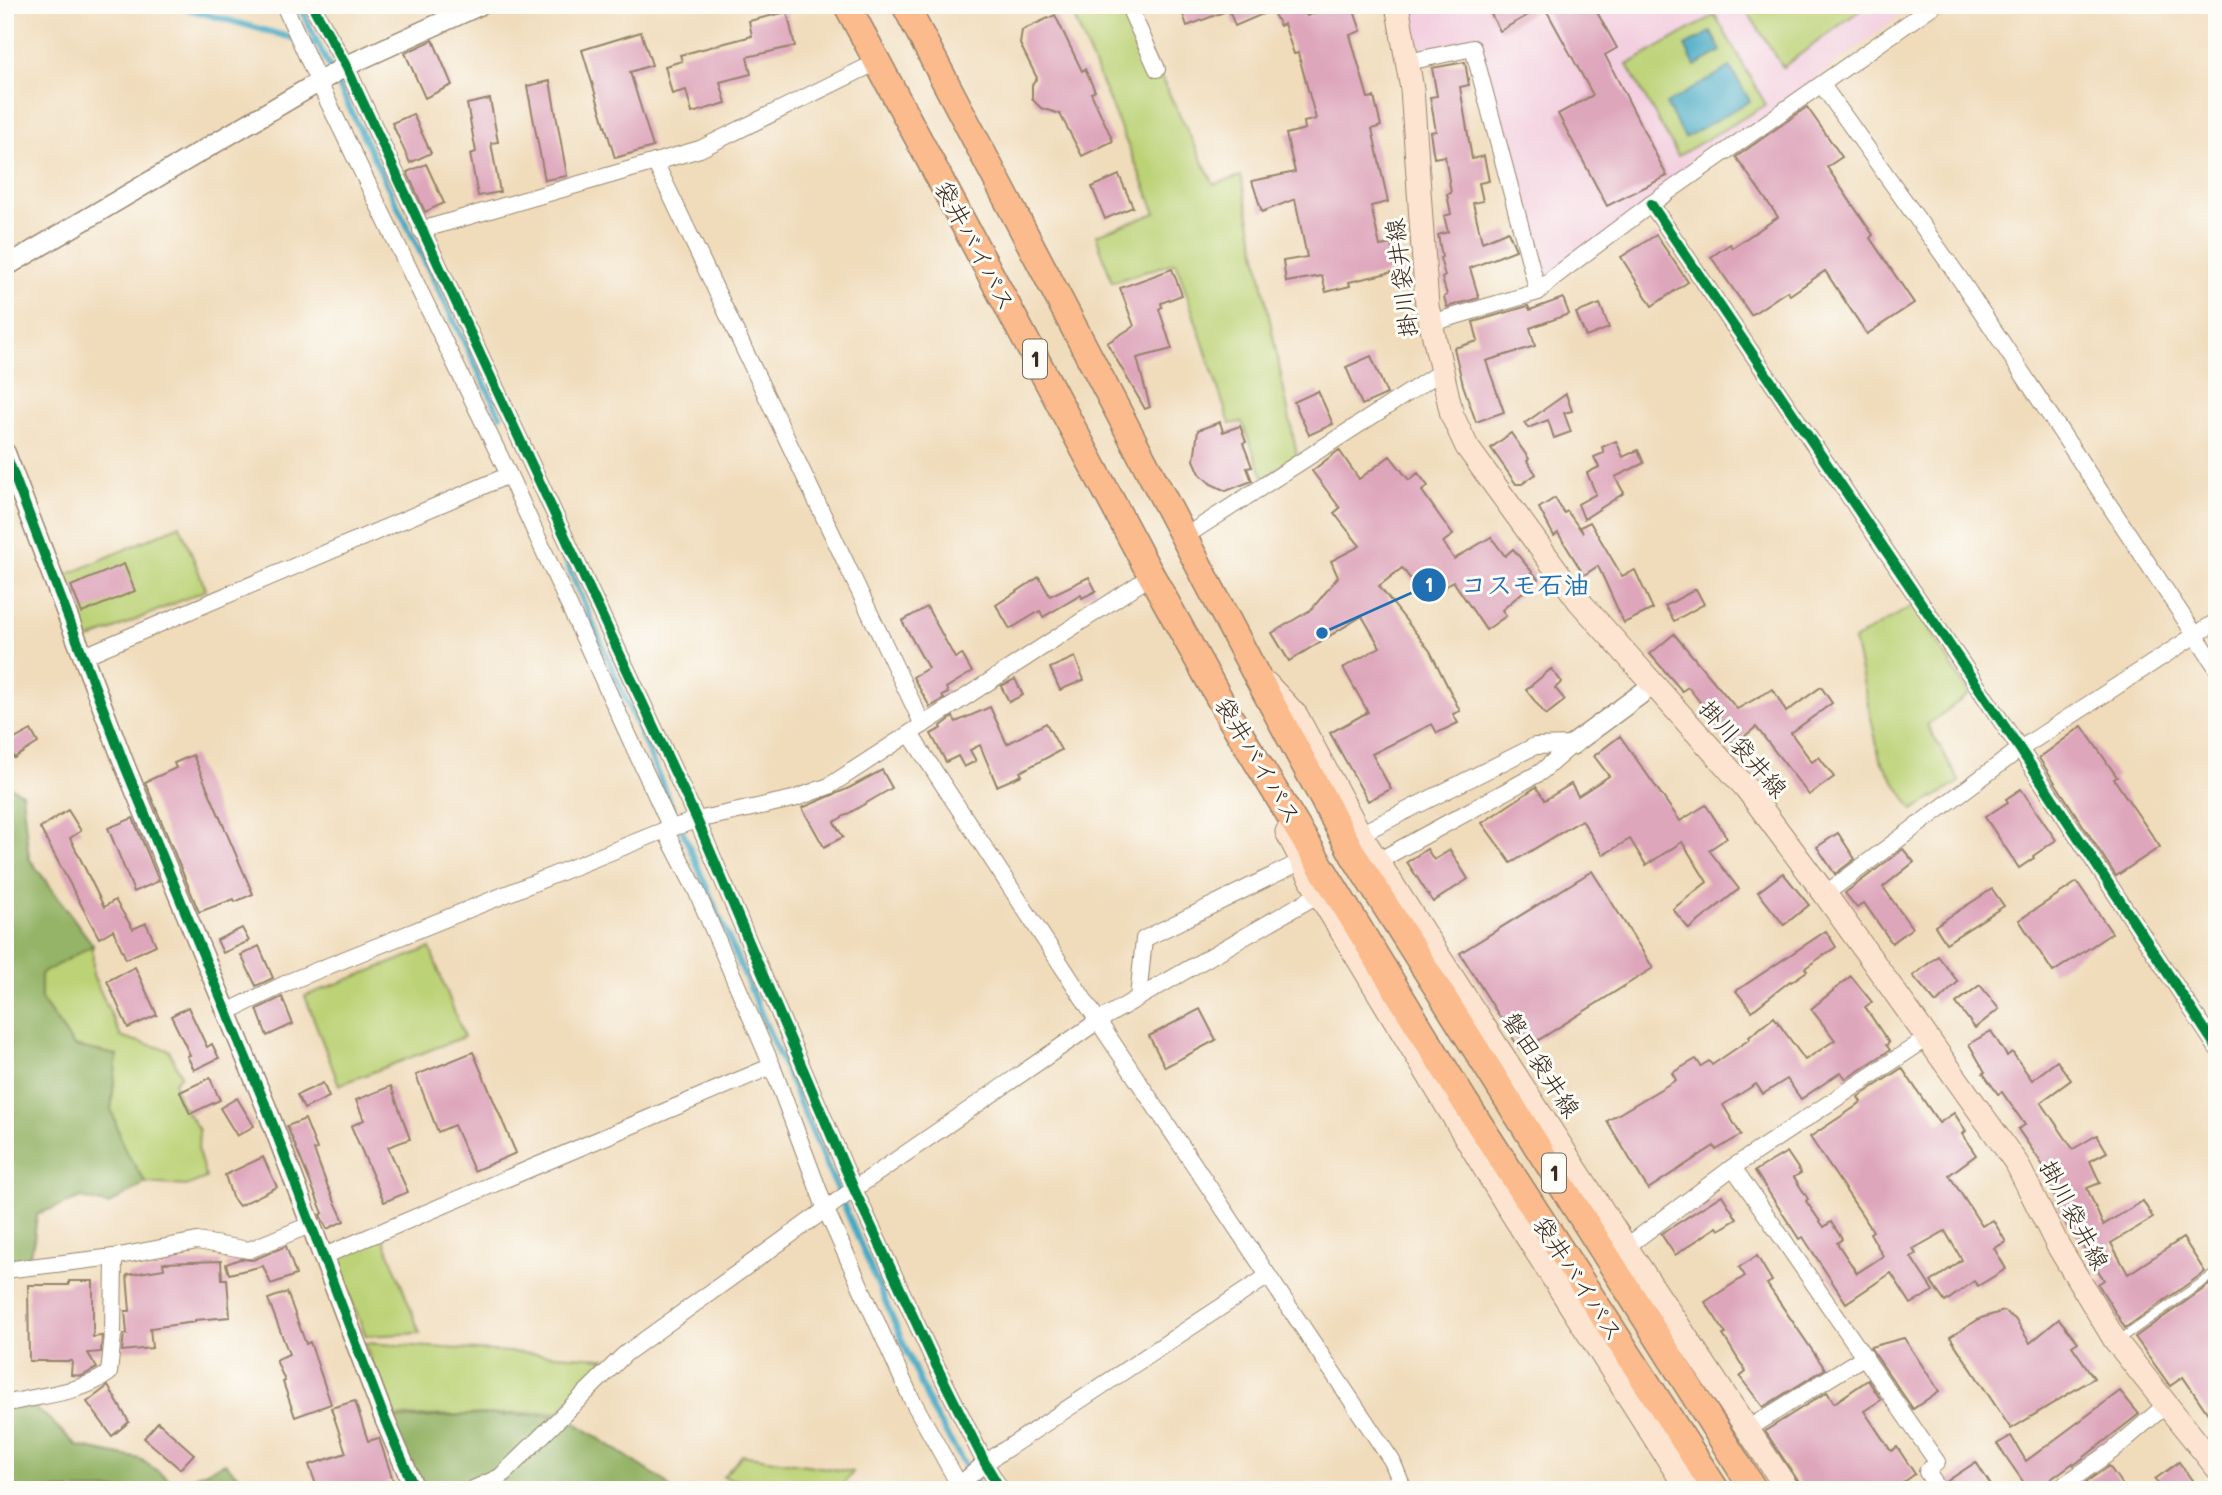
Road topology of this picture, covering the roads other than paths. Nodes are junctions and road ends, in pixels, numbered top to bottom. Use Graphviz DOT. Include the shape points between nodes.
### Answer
graph roads {
  1 [pos="284,5"];
  2 [pos="312,5"];
  3 [pos="480,5"];
  4 [pos="847,5"];
  5 [pos="905,5"];
  6 [pos="1128,5"];
  7 [pos="1397,5"];
  8 [pos="1934,5"];
  9 [pos="877,62"];
  10 [pos="1408,62"];
  11 [pos="1157,69"];
  12 [pos="331,75"];
  13 [pos="1822,85"];
  14 [pos="655,163"];
  15 [pos="1651,204"];
  16 [pos="421,230"];
  17 [pos="5,267"];
  18 [pos="1538,292"];
  19 [pos="1431,323"];
  20 [pos="1442,371"];
  21 [pos="5,452"];
  22 [pos="509,475"];
  23 [pos="1184,537"];
  24 [pos="1151,576"];
  25 [pos="2217,621"];
  26 [pos="2196,635"];
  27 [pos="84,656"];
  28 [pos="1253,668"];
  29 [pos="2217,668"];
  30 [pos="1653,685"];
  31 [pos="1226,711"];
  32 [pos="916,730"];
  33 [pos="1572,745"];
  34 [pos="2020,749"];
  35 [pos="697,820"];
  36 [pos="668,829"];
  37 [pos="1360,834"];
  38 [pos="1302,861"];
  39 [pos="1378,861"];
  40 [pos="1319,894"];
  41 [pos="1825,894"];
  42 [pos="1138,998"];
  43 [pos="225,1013"];
  44 [pos="1098,1021"];
  45 [pos="1928,1037"];
  46 [pos="2217,1048"];
  47 [pos="772,1066"];
  48 [pos="1733,1167"];
  49 [pos="850,1193"];
  50 [pos="828,1208"];
  51 [pos="312,1224"];
  52 [pos="1626,1247"];
  53 [pos="324,1256"];
  54 [pos="114,1257"];
  55 [pos="5,1270"];
  56 [pos="2217,1272"];
  57 [pos="1268,1276"];
  58 [pos="2116,1342"];
  59 [pos="1864,1356"];
  60 [pos="5,1404"];
  61 [pos="2167,1404"];
  62 [pos="1747,1429"];
  63 [pos="982,1466"];
  64 [pos="2217,1468"];
  65 [pos="959,1486"];
  66 [pos="415,1490"];
  67 [pos="471,1490"];
  68 [pos="1001,1490"];
  69 [pos="1404,1490"];
  70 [pos="1688,1490"];
  71 [pos="1716,1490"];
  72 [pos="1754,1490"];
  73 [pos="1788,1490"];
  74 [pos="1938,1490"];
  75 [pos="2057,1490"];
  1 -- 12 [label="street" via="306,51"];
  2 -- 12 [label="street"];
  3 -- 12 [label="street"];
  4 -- 9 [label="highway, 袋井バイパス / 1"];
  5 -- 23 [label="highway, 袋井バイパス / 1"];
  6 -- 11 [label="street"];
  7 -- 10 [label="main road, 掛川袋井線"];
  8 -- 13 [label="street"];
  9 -- 14 [label="street" via="700,149"];
  9 -- 24 [label="highway, 袋井バイパス / 1"];
  10 -- 18 [label="street" via="1473,48"];
  10 -- 19 [label="main road, 掛川袋井線"];
  12 -- 16 [label="street"];
  12 -- 17 [label="street"];
  12 -- 22 [label="street"];
  13 -- 15 [label="street"];
  13 -- 26 [label="street" via="1958,275"];
  14 -- 16 [label="street"];
  14 -- 32 [label="street"];
  15 -- 18 [label="street"];
  15 -- 34 [label="street"];
  16 -- 35 [label="street"];
  18 -- 19 [label="street"];
  19 -- 20 [label="main road, 掛川袋井線"];
  20 -- 23 [label="street"];
  20 -- 30 [label="main road, 掛川袋井線" via="1452,415 1467,447 1578,601"];
  21 -- 27 [label="street"];
  22 -- 27 [label="street"];
  22 -- 36 [label="street"];
  23 -- 28 [label="highway, 袋井バイパス / 1"];
  24 -- 31 [label="highway, 袋井バイパス / 1"];
  24 -- 32 [label="street"];
  25 -- 26 [label="street"];
  26 -- 29 [label="street"];
  26 -- 34 [label="street"];
  27 -- 43 [label="street"];
  28 -- 37 [label="main road, 磐田袋井線" via="1296,715"];
  28 -- 72 [label="highway, 袋井バイパス / 1" via="1354,856"];
  30 -- 33 [label="street"];
  30 -- 41 [label="main road, 掛川袋井線" via="1746,788"];
  31 -- 38 [label="main road"];
  31 -- 71 [label="highway, 袋井バイパス / 1" via="1472,1114"];
  32 -- 35 [label="street" via="829,786 793,799"];
  32 -- 44 [label="street"];
  33 -- 37 [label="street" via="1535,746"];
  33 -- 39 [label="street" via="1541,772"];
  34 -- 41 [label="street"];
  34 -- 46 [label="street"];
  35 -- 36 [label="street"];
  35 -- 49 [label="street"];
  36 -- 43 [label="street" via="291,981"];
  36 -- 47 [label="street"];
  37 -- 39 [label="main road, 磐田袋井線"];
  38 -- 40 [label="main road"];
  38 -- 42 [label="street" via="1144,939"];
  39 -- 52 [label="main road, 磐田袋井線"];
  40 -- 42 [label="street"];
  40 -- 70 [label="main road" via="1508,1207"];
  41 -- 45 [label="main road, 掛川袋井線"];
  42 -- 44 [label="street"];
  43 -- 51 [label="street"];
  44 -- 49 [label="street"];
  44 -- 57 [label="street"];
  45 -- 48 [label="street"];
  45 -- 58 [label="main road, 掛川袋井線" via="2017,1164 2057,1244"];
  47 -- 50 [label="street"];
  47 -- 53 [label="street"];
  48 -- 52 [label="street"];
  48 -- 59 [label="street"];
  49 -- 50 [label="street"];
  49 -- 63 [label="street"];
  50 -- 65 [label="street" via="911,1398"];
  50 -- 67 [label="street" via="625,1354 500,1476"];
  51 -- 53 [label="street"];
  51 -- 54 [label="street" via="249,1250 197,1241"];
  52 -- 62 [label="main road, 磐田袋井線"];
  53 -- 66 [label="street"];
  54 -- 55 [label="street"];
  54 -- 60 [label="street" via="108,1373 77,1388"];
  56 -- 58 [label="lane"];
  57 -- 63 [label="street"];
  57 -- 69 [label="street" via="1392,1461"];
  58 -- 61 [label="main road, 掛川袋井線"];
  59 -- 62 [label="street"];
  59 -- 74 [label="street" via="1937,1462 1927,1472"];
  61 -- 64 [label="main road, 掛川袋井線"];
  61 -- 75 [label="street"];
  62 -- 73 [label="main road, 磐田袋井線"];
  63 -- 65 [label="street"];
  63 -- 68 [label="street"];
}
